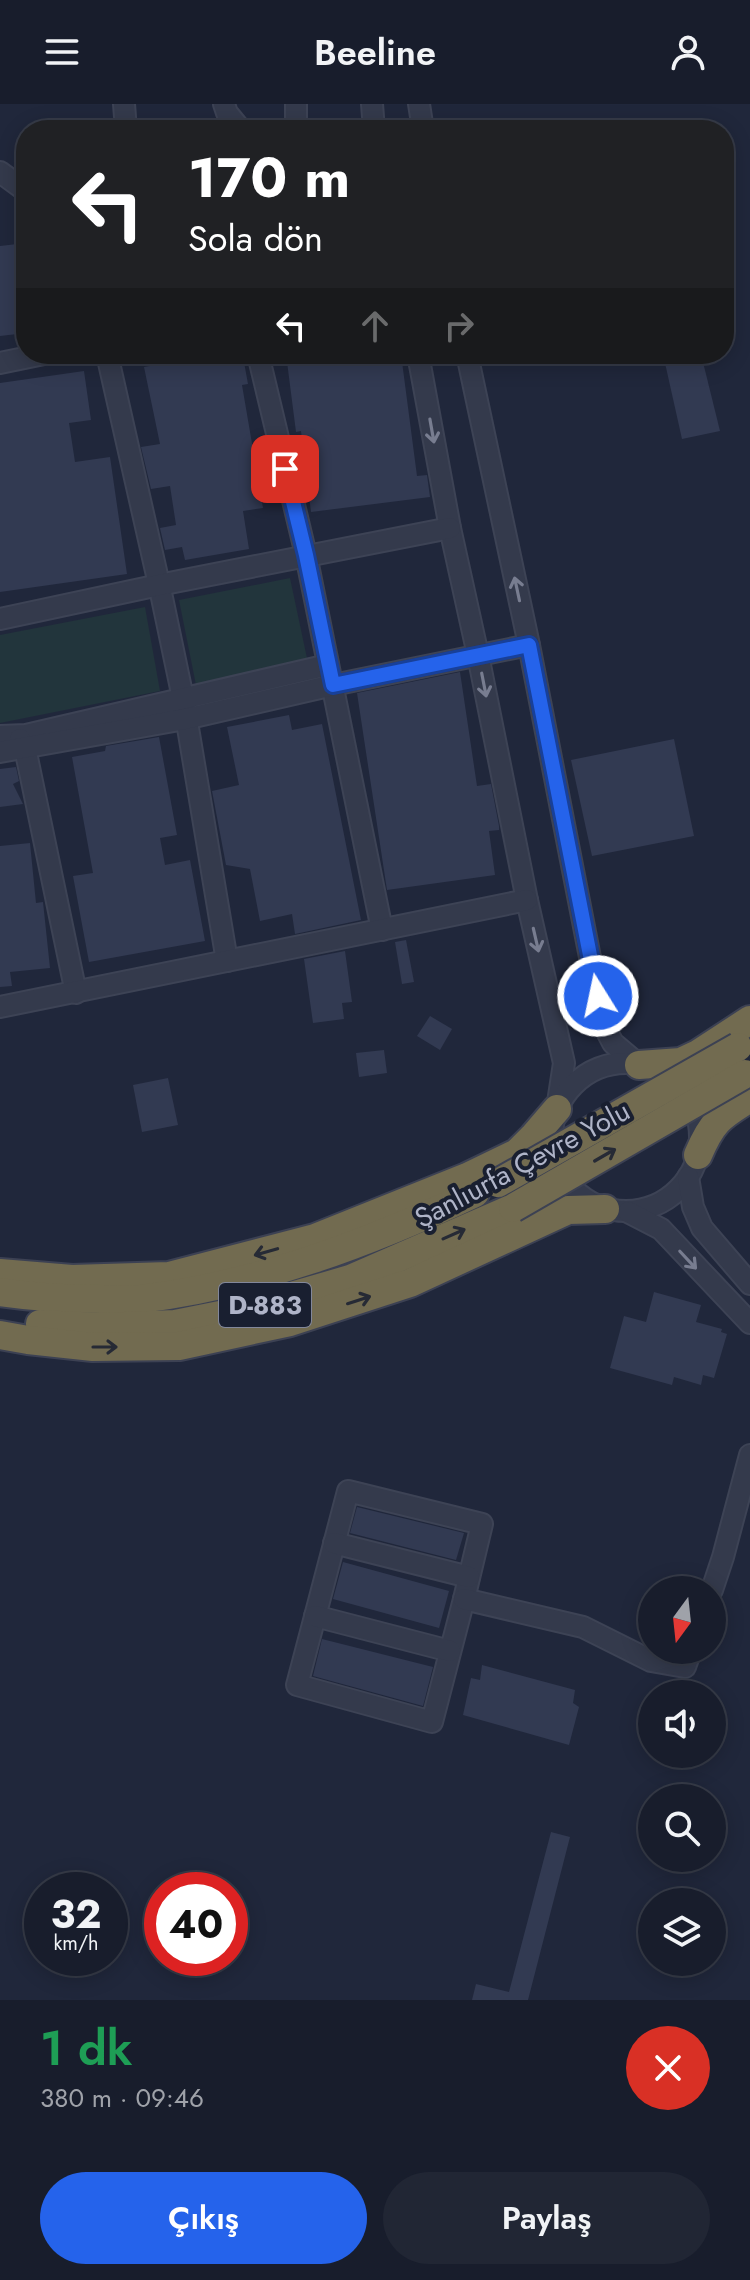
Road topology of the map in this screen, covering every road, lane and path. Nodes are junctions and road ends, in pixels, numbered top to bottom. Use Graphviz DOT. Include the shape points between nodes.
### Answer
graph roads {
  1 [pos="109,364"];
  2 [pos="260,364"];
  3 [pos="420,364"];
  4 [pos="469,364"];
  5 [pos="450,528"];
  6 [pos="306,555"];
  7 [pos="159,585"];
  8 [pos="0,619"];
  9 [pos="529,645"];
  10 [pos="478,655"];
  11 [pos="331,675"];
  12 [pos="184,709"];
  13 [pos="14,740"];
  14 [pos="0,752"];
  15 [pos="527,900"];
  16 [pos="382,930"];
  17 [pos="227,961"];
  18 [pos="76,993"];
  19 [pos="0,1007"];
  20 [pos="750,1020"];
  21 [pos="639,1065"];
  22 [pos="747,1066"];
  23 [pos="557,1109"];
  24 [pos="693,1166"];
  25 [pos="616,1210"];
  26 [pos="0,1273"];
  27 [pos="750,1284"];
  28 [pos="0,1292"];
  29 [pos="0,1320"];
  30 [pos="750,1323"];
  31 [pos="0,1335"];
  32 [pos="750,1455"];
  33 [pos="334,1543"];
  34 [pos="717,1576"];
  35 [pos="469,1577"];
  36 [pos="464,1599"];
  37 [pos="315,1616"];
  38 [pos="450,1651"];
  39 [pos="638,1654"];
  40 [pos="668,1664"];
  41 [pos="686,1664"];
  1 -- 7 [label="street"];
  2 -- 6 [label="street"];
  3 -- 5 [label="street, one-way"];
  9 -- 4 [label="street, one-way"];
  5 -- 6 [label="street"];
  5 -- 10 [label="street"];
  6 -- 7 [label="street"];
  6 -- 11 [label="street"];
  7 -- 8 [label="street"];
  7 -- 12 [label="street"];
  9 -- 10 [label="street"];
  9 -- 21 [label="street" via="603,1024 613,1043"];
  10 -- 11 [label="street"];
  10 -- 15 [label="street, one-way"];
  11 -- 12 [label="street"];
  11 -- 16 [label="street"];
  12 -- 13 [label="street"];
  12 -- 17 [label="street"];
  13 -- 14 [label="street"];
  13 -- 18 [label="street"];
  15 -- 16 [label="street"];
  15 -- 23 [label="street, one-way" via="564,1063"];
  16 -- 17 [label="street"];
  17 -- 18 [label="street"];
  18 -- 19 [label="street"];
  20 -- 21 [label="highway" via="681,1062"];
  21 -- 23 [label="street" via="614,1064 590,1072 570,1088"];
  21 -- 24 [label="street" via="662,1073 694,1108 700,1131"];
  22 -- 24 [label="highway"];
  22 -- 28 [label="highway, Şanlıurfa Çevre Yolu / D-883, bridge" via="409,1224 318,1258 137,1299"];
  29 -- 22 [label="highway, Şanlıurfa Çevre Yolu / D-883, one-way, bridge" via="100,1327 175,1324 350,1279 513,1208"];
  23 -- 25 [label="street" via="551,1133 554,1158 565,1181 583,1198"];
  23 -- 26 [label="highway, one-way" via="517,1153 315,1238 169,1276 72,1279"];
  24 -- 25 [label="street" via="673,1195 652,1207"];
  24 -- 27 [label="street" via="693,1207 702,1228"];
  25 -- 30 [label="street, one-way" via="661,1229"];
  31 -- 25 [label="highway, one-way" via="93,1347 179,1346 290,1322 410,1283 568,1210"];
  32 -- 34 [label="street"];
  33 -- 35 [label="street"];
  33 -- 35 [label="street" via="348,1491 467,1520 482,1524"];
  33 -- 37 [label="street"];
  35 -- 36 [label="street"];
  36 -- 38 [label="street"];
  36 -- 39 [label="street" via="583,1627"];
  37 -- 38 [label="street"];
  37 -- 38 [label="street" via="297,1685 432,1722"];
  40 -- 41 [label="street"];
}
